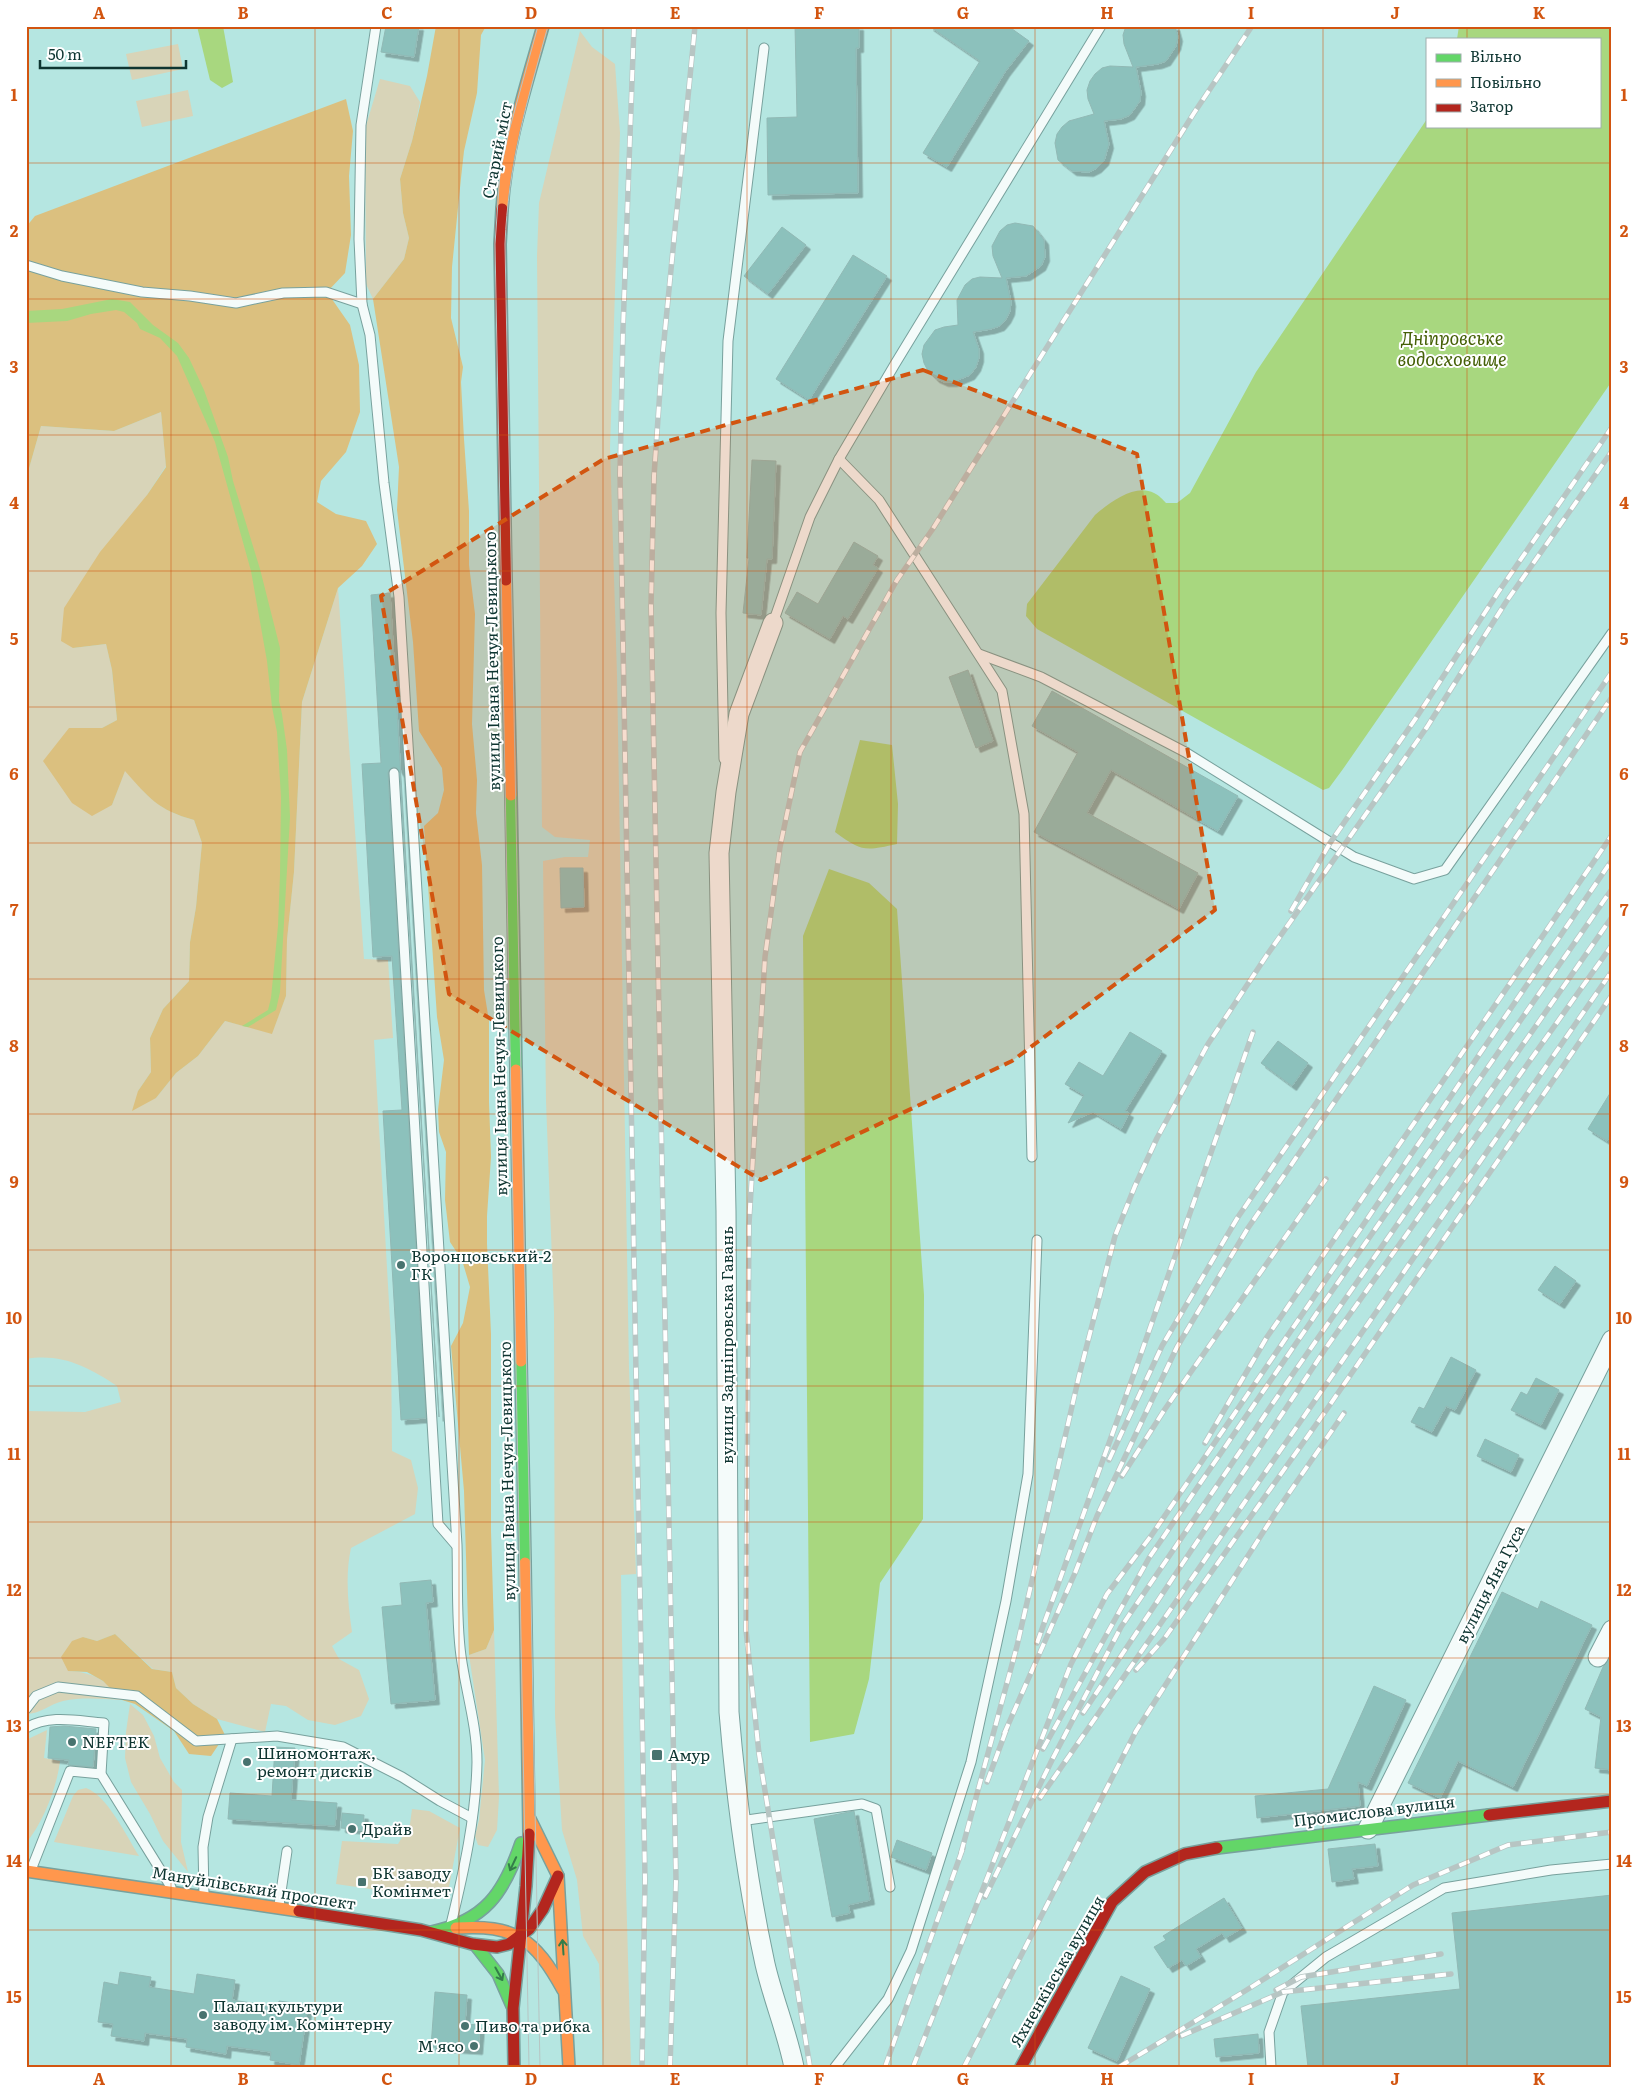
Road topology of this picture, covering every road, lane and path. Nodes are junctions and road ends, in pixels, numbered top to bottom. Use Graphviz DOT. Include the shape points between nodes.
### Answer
graph roads {
  1 [pos="376,26"];
  2 [pos="543,26"];
  3 [pos="1101,26"];
  4 [pos="764,48"];
  5 [pos="26,265"];
  6 [pos="362,304"];
  7 [pos="501,313"];
  8 [pos="839,459"];
  9 [pos="773,623"];
  10 [pos="1612,633"];
  11 [pos="979,654"];
  12 [pos="394,772"];
  13 [pos="726,792"];
  14 [pos="1032,1157"];
  15 [pos="1037,1240"];
  16 [pos="1612,1340"];
  17 [pos="457,1546"];
  18 [pos="1612,1630"];
  19 [pos="1598,1657"];
  20 [pos="26,1709"];
  21 [pos="26,1728"];
  22 [pos="232,1739"];
  23 [pos="101,1774"];
  24 [pos="1612,1801"];
  25 [pos="472,1818"];
  26 [pos="530,1819"];
  27 [pos="740,1821"];
  28 [pos="1368,1829"];
  29 [pos="287,1851"];
  30 [pos="1612,1864"];
  31 [pos="28,1871"];
  32 [pos="1145,1872"];
  33 [pos="558,1876"];
  34 [pos="890,1887"];
  35 [pos="174,1892"];
  36 [pos="204,1896"];
  37 [pos="279,1908"];
  38 [pos="450,1929"];
  39 [pos="431,1932"];
  40 [pos="521,1936"];
  41 [pos="476,1946"];
  42 [pos="566,1995"];
  43 [pos="513,2008"];
  44 [pos="514,2067"];
  45 [pos="569,2067"];
  46 [pos="794,2067"];
  47 [pos="835,2067"];
  48 [pos="1021,2067"];
  49 [pos="1271,2067"];
  1 -- 6 [label="lane" via="361,125 359,239"];
  2 -- 7 [label="main road, Старий міст" via="506,174 500,244"];
  3 -- 8 [label="lane"];
  4 -- 13 [label="lane" via="728,341 721,612"];
  5 -- 6 [label="lane" via="62,276 142,292 236,303 283,293 326,292"];
  6 -- 17 [label="lane" via="370,335 399,597"];
  7 -- 26 [label="main road, вулиця Івана Нечуя-Левицького"];
  8 -- 9 [label="lane" via="810,516"];
  8 -- 11 [label="lane" via="879,500"];
  9 -- 13 [label="street, вулиця Задніпровська Гавань" via="739,714"];
  10 -- 11 [label="lane" via="1445,870 1414,879 1354,857 1185,752 1050,682"];
  11 -- 14 [label="lane" via="1002,692 1024,814"];
  12 -- 17 [label="lane" via="438,1524"];
  13 -- 27 [label="street, вулиця Задніпровська Гавань" via="719,853 726,1211 729,1712"];
  15 -- 47 [label="lane" via="1028,1474 1006,1601 971,1762 911,1951 888,2000"];
  16 -- 28 [label="street, вулиця Яна Гуса"];
  17 -- 25 [label="lane" via="461,1655 475,1730 477,1762"];
  18 -- 19 [label="street"];
  20 -- 22 [label="lane" via="36,1696 58,1687 137,1696 196,1741"];
  21 -- 23 [label="lane" via="38,1721 52,1719 104,1723"];
  22 -- 25 [label="lane" via="277,1736 343,1747"];
  22 -- 36 [label="lane" via="208,1817 203,1847"];
  23 -- 31 [label="lane" via="70,1771"];
  23 -- 35 [label="lane"];
  24 -- 28 [label="main road, Промислова вулиця"];
  25 -- 38 [label="lane"];
  26 -- 33 [label="main road, вулиця Івана Нечуя-Левицького"];
  26 -- 38 [label="main road, one-way" via="507,1878 474,1917"];
  26 -- 40 [label="main road, вулиця Івана Нечуя-Левицького"];
  27 -- 34 [label="lane" via="862,1804 876,1809"];
  27 -- 46 [label="street, вулиця Задніпровська Гавань" via="766,1967 788,2035"];
  28 -- 32 [label="main road, Промислова вулиця" via="1185,1854"];
  29 -- 37 [label="lane"];
  30 -- 49 [label="lane" via="1551,1870 1444,1888 1326,1957 1283,1992 1269,2032"];
  31 -- 35 [label="main road, Мануйлівський проспект"];
  32 -- 48 [label="main road, Яхненківська вулиця" via="1112,1902"];
  33 -- 40 [label="main road" via="536,1920"];
  42 -- 33 [label="main road, вулиця Івана Нечуя-Левицького, one-way"];
  35 -- 36 [label="main road, Мануйлівський проспект"];
  36 -- 37 [label="main road, Мануйлівський проспект"];
  37 -- 39 [label="main road, Мануйлівський проспект"];
  38 -- 39 [label="main road"];
  38 -- 40 [label="main road" via="490,1926"];
  39 -- 41 [label="main road, Мануйлівський проспект"];
  40 -- 41 [label="main road" via="497,1947"];
  40 -- 42 [label="main road" via="552,1969"];
  40 -- 43 [label="main road, вулиця Івана Нечуя-Левицького"];
  41 -- 43 [label="main road, one-way" via="501,1977"];
  42 -- 45 [label="main road, вулиця Івана Нечуя-Левицького"];
  43 -- 44 [label="main road, вулиця Івана Нечуя-Левицького"];
}
